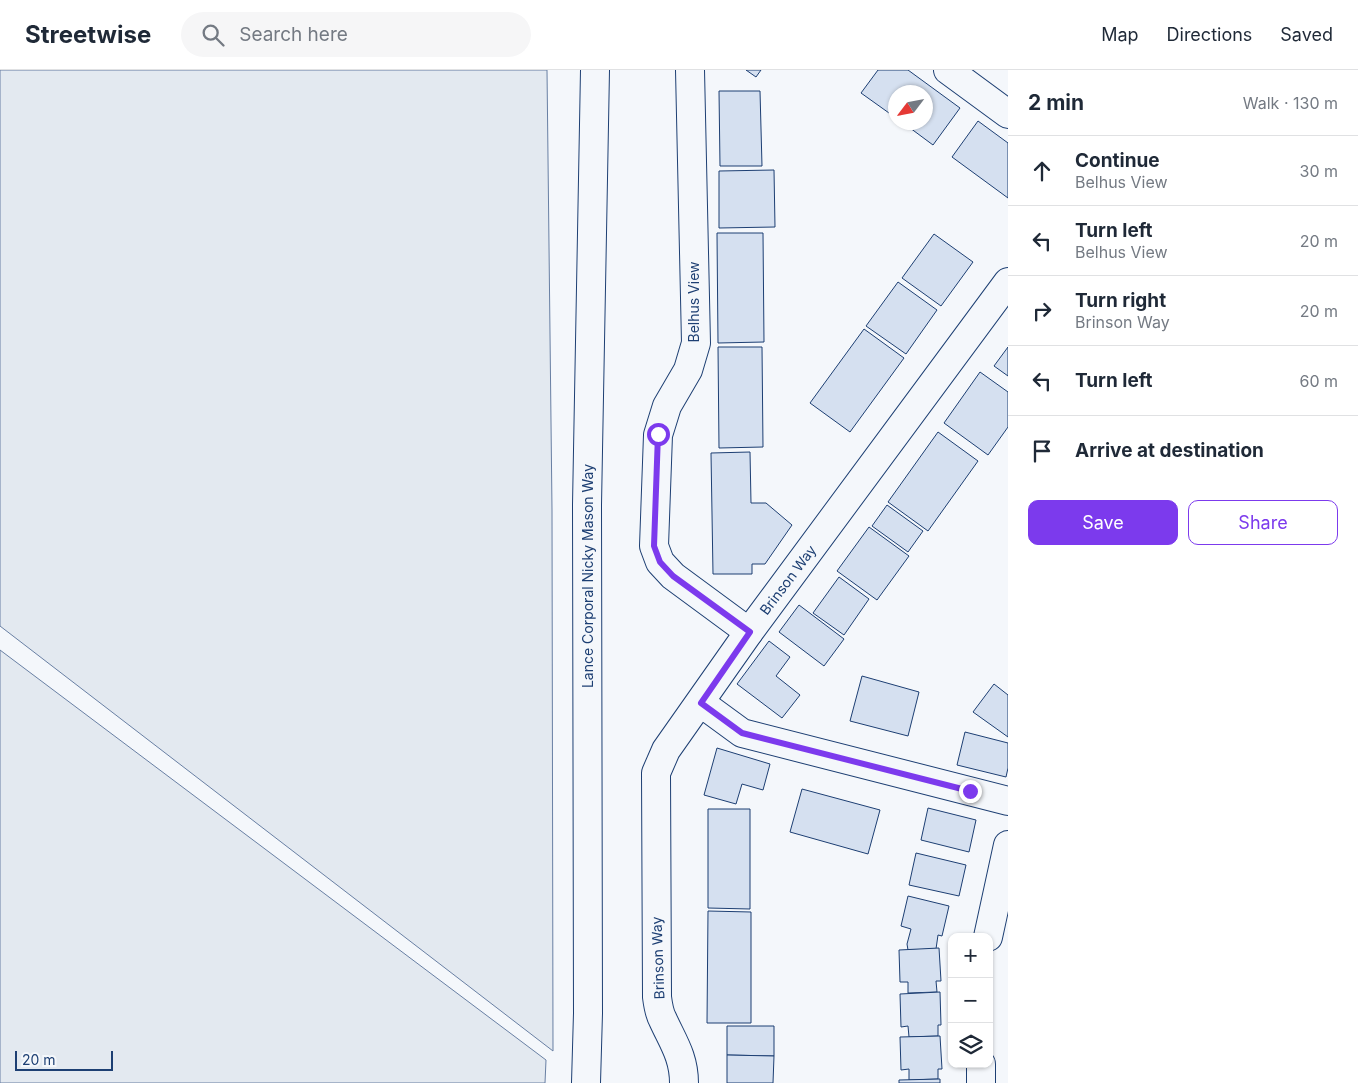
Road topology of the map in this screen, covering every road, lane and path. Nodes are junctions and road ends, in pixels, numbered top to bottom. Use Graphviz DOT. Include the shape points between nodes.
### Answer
graph roads {
  1 [pos="595,70"];
  2 [pos="690,70"];
  3 [pos="948,70"];
  4 [pos="1008,114"];
  5 [pos="1008,282"];
  6 [pos="750,632"];
  7 [pos="701,703"];
  8 [pos="1008,801"];
  9 [pos="1008,846"];
  10 [pos="989,933"];
  11 [pos="981,1068"];
  12 [pos="586,1083"];
  13 [pos="684,1083"];
  14 [pos="981,1083"];
  1 -- 12 [label="street, Lance Corporal Nicky Mason Way" via="587,505"];
  2 -- 6 [label="street, Belhus View" via="696,343 688,370 667,406 658,434 654,546 660,562 673,576"];
  3 -- 4 [label="street"];
  5 -- 6 [label="street, Brinson Way"];
  6 -- 7 [label="street, Brinson Way"];
  7 -- 8 [label="street" via="742,733"];
  7 -- 13 [label="street, Brinson Way" via="666,750 656,773 657,997 662,1018 684,1070"];
  9 -- 10 [label="street"];
  11 -- 14 [label="street"];
}
